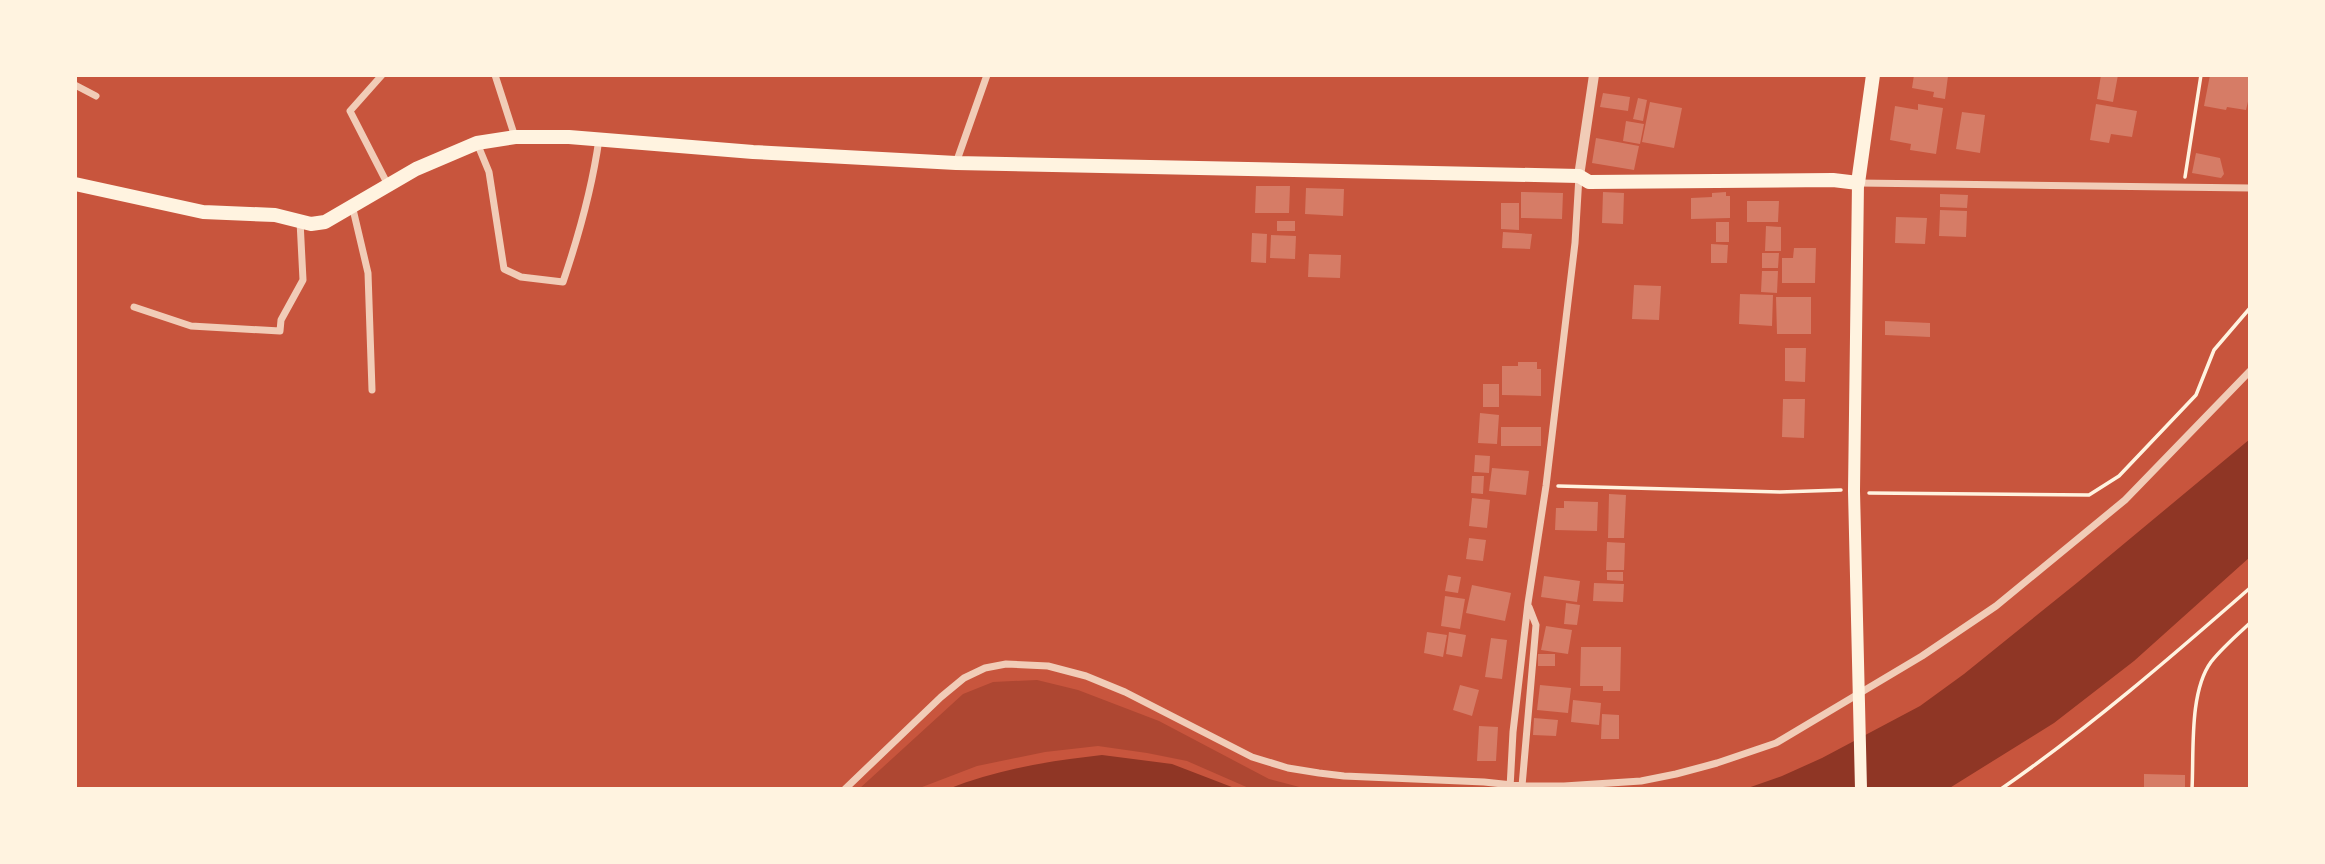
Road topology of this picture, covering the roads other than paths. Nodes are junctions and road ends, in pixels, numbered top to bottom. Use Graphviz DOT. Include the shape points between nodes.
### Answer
graph roads {
  1 [pos="382,75"];
  2 [pos="495,75"];
  3 [pos="987,75"];
  4 [pos="1594,75"];
  5 [pos="1872,75"];
  6 [pos="75,85"];
  7 [pos="96,96"];
  8 [pos="515,137"];
  9 [pos="599,139"];
  10 [pos="477,143"];
  11 [pos="956,163"];
  12 [pos="1579,176"];
  13 [pos="1858,183"];
  14 [pos="75,184"];
  15 [pos="388,185"];
  16 [pos="2250,188"];
  17 [pos="352,205"];
  18 [pos="300,220"];
  19 [pos="134,307"];
  20 [pos="2250,371"];
  21 [pos="372,390"];
  22 [pos="1528,603"];
  23 [pos="1859,699"];
  24 [pos="1510,786"];
  25 [pos="1522,786"];
  26 [pos="845,789"];
  27 [pos="1861,789"];
  1 -- 15 [label="street" via="350,111"];
  2 -- 8 [label="street"];
  3 -- 11 [label="street"];
  4 -- 12 [label="street"];
  5 -- 13 [label="main road"];
  6 -- 7 [label="street"];
  8 -- 9 [label="main road"];
  8 -- 10 [label="main road"];
  9 -- 10 [label="street" via="583,221 563,282 521,277 504,269 489,172"];
  9 -- 11 [label="main road"];
  10 -- 15 [label="main road"];
  11 -- 12 [label="main road"];
  12 -- 13 [label="main road" via="1589,182"];
  12 -- 22 [label="street" via="1546,486"];
  13 -- 16 [label="street"];
  13 -- 23 [label="main road" via="1854,491"];
  14 -- 18 [label="main road" via="203,212"];
  15 -- 17 [label="main road"];
  17 -- 18 [label="main road" via="325,222"];
  17 -- 21 [label="street" via="368,272"];
  18 -- 19 [label="street" via="303,280 281,320 280,331 191,326"];
  20 -- 23 [label="street" via="2125,500 1996,606 1871,685"];
  22 -- 24 [label="street"];
  22 -- 25 [label="street" via="1536,625"];
  23 -- 25 [label="street" via="1776,743 1676,774 1606,784"];
  23 -- 27 [label="main road"];
  24 -- 25 [label="street"];
  24 -- 26 [label="street" via="1288,768 1252,757 1086,676 1048,666 1006,664 964,678"];
}
